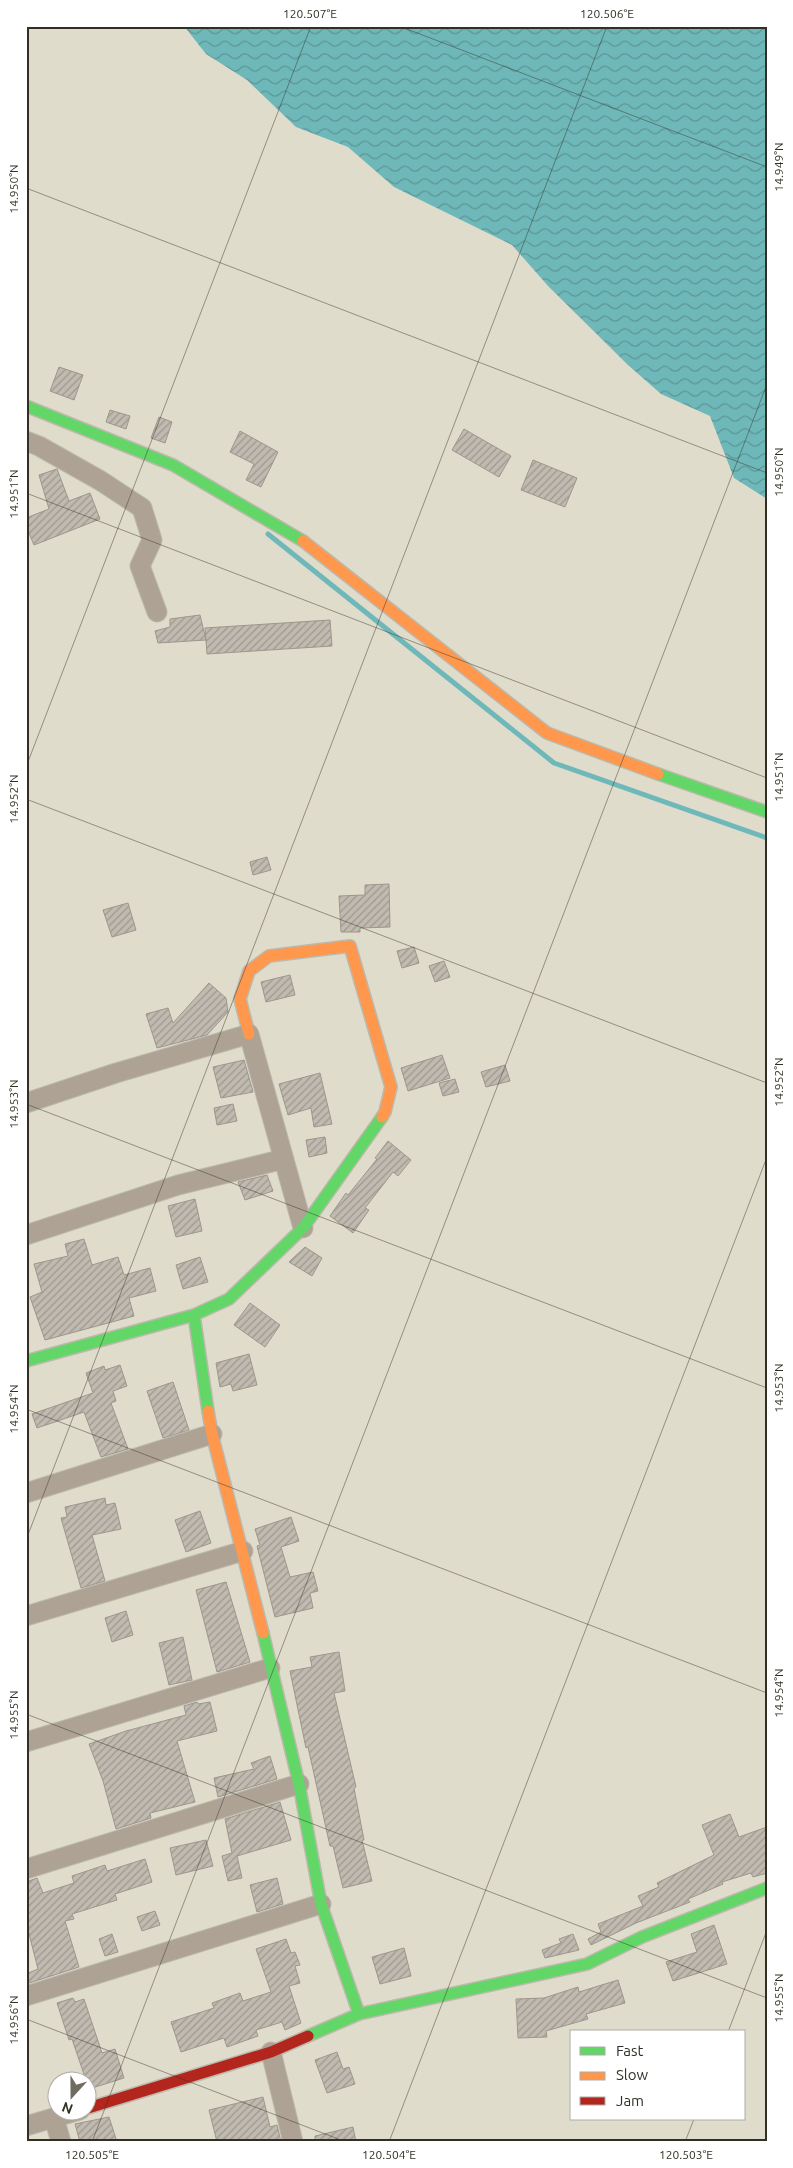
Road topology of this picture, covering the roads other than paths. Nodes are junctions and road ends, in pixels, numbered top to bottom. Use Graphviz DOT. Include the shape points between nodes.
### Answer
graph roads {
  1 [pos="26,406"];
  2 [pos="26,441"];
  3 [pos="157,612"];
  4 [pos="767,812"];
  5 [pos="249,1034"];
  6 [pos="26,1103"];
  7 [pos="284,1159"];
  8 [pos="303,1228"];
  9 [pos="26,1235"];
  10 [pos="194,1315"];
  11 [pos="26,1361"];
  12 [pos="212,1434"];
  13 [pos="26,1493"];
  14 [pos="243,1551"];
  15 [pos="26,1616"];
  16 [pos="270,1668"];
  17 [pos="26,1742"];
  18 [pos="299,1784"];
  19 [pos="26,1869"];
  20 [pos="767,1888"];
  21 [pos="321,1904"];
  22 [pos="26,1996"];
  23 [pos="359,2014"];
  24 [pos="271,2052"];
  25 [pos="98,2105"];
  26 [pos="48,2120"];
  27 [pos="55,2120"];
  28 [pos="26,2126"];
  29 [pos="61,2142"];
  30 [pos="293,2142"];
  1 -- 4 [label="street" via="173,465 312,546 548,733 737,804"];
  2 -- 3 [label="street" via="101,481 142,508 152,540 140,566"];
  5 -- 6 [label="street"];
  5 -- 7 [label="street"];
  5 -- 8 [label="street" via="240,999 249,971 269,956 350,946 390,1087 385,1112"];
  7 -- 8 [label="street"];
  7 -- 9 [label="street" via="178,1185"];
  8 -- 10 [label="street" via="230,1299"];
  10 -- 11 [label="street"];
  10 -- 12 [label="street"];
  12 -- 13 [label="street"];
  12 -- 14 [label="street"];
  14 -- 15 [label="street"];
  14 -- 16 [label="street"];
  16 -- 17 [label="street"];
  16 -- 18 [label="street"];
  18 -- 19 [label="street"];
  18 -- 21 [label="street"];
  20 -- 23 [label="street" via="642,1937 587,1964"];
  21 -- 22 [label="street"];
  21 -- 23 [label="street"];
  23 -- 24 [label="street"];
  24 -- 25 [label="street"];
  24 -- 30 [label="street"];
  26 -- 28 [label="street"];
  27 -- 29 [label="street"];
}
